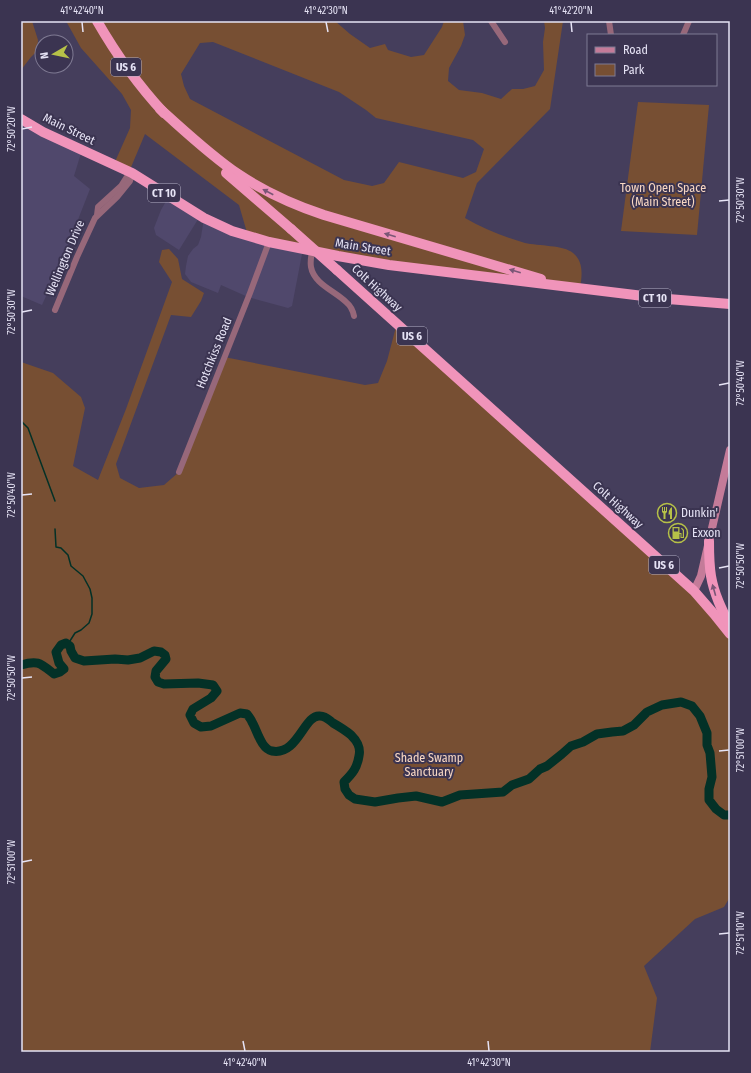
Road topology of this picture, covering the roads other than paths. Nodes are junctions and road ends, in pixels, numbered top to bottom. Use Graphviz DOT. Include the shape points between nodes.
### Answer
graph roads {
  1 [pos="97,21"];
  2 [pos="491,21"];
  3 [pos="609,21"];
  4 [pos="689,21"];
  5 [pos="611,34"];
  6 [pos="683,34"];
  7 [pos="505,42"];
  8 [pos="160,109"];
  9 [pos="21,119"];
  10 [pos="132,173"];
  11 [pos="269,242"];
  12 [pos="312,251"];
  13 [pos="580,288"];
  14 [pos="730,304"];
  15 [pos="55,310"];
  16 [pos="354,316"];
  17 [pos="730,450"];
  18 [pos="179,472"];
  19 [pos="709,541"];
  20 [pos="694,591"];
  21 [pos="730,626"];
  22 [pos="730,634"];
  1 -- 8 [label="highway, Colt Highway / US 6" via="126,67"];
  2 -- 7 [label="street"];
  3 -- 5 [label="street"];
  4 -- 6 [label="street"];
  13 -- 8 [label="highway, one-way" via="500,267 298,206 239,175"];
  8 -- 20 [label="highway, Colt Highway / US 6, bridge" via="194,145"];
  9 -- 10 [label="highway, Main Street / CT 10" via="43,132"];
  10 -- 11 [label="highway, Main Street / CT 10" via="204,218 232,231"];
  10 -- 15 [label="street, Wellington Drive" via="130,181 117,197 97,215"];
  11 -- 12 [label="highway, Main Street / CT 10"];
  11 -- 18 [label="street, Hotchkiss Road"];
  12 -- 13 [label="highway, Main Street / CT 10" via="389,265"];
  12 -- 16 [label="street" via="310,261 313,274 322,284 346,301"];
  13 -- 14 [label="highway, Main Street / CT 10"];
  17 -- 19 [label="main road"];
  19 -- 20 [label="main road"];
  21 -- 19 [label="highway, one-way" via="713,585"];
  20 -- 22 [label="highway, US 6"];
}
